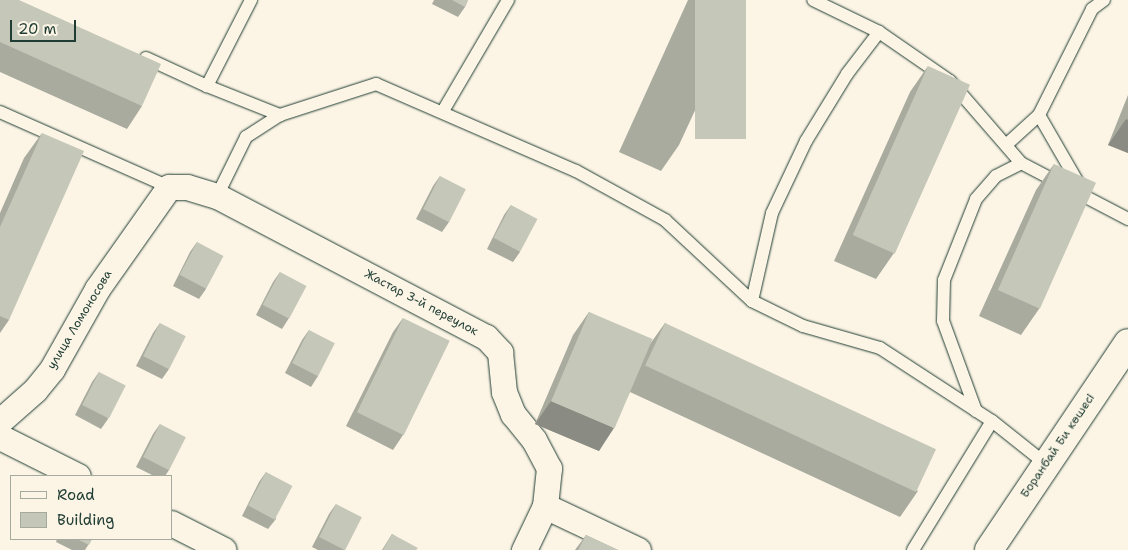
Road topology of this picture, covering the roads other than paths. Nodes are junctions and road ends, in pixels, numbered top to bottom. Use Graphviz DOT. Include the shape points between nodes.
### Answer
graph roads {
  1 [pos="251,0"];
  2 [pos="508,0"];
  3 [pos="812,0"];
  4 [pos="1104,0"];
  5 [pos="879,32"];
  6 [pos="136,53"];
  7 [pos="207,86"];
  8 [pos="443,111"];
  9 [pos="0,112"];
  10 [pos="280,115"];
  11 [pos="1039,115"];
  12 [pos="1006,145"];
  13 [pos="1021,163"];
  14 [pos="169,187"];
  15 [pos="217,196"];
  16 [pos="1087,197"];
  17 [pos="1128,218"];
  18 [pos="752,301"];
  19 [pos="1128,343"];
  20 [pos="976,411"];
  21 [pos="0,420"];
  22 [pos="992,422"];
  23 [pos="0,437"];
  24 [pos="1046,464"];
  25 [pos="76,475"];
  26 [pos="545,506"];
  27 [pos="172,524"];
  28 [pos="224,550"];
  29 [pos="524,550"];
  30 [pos="638,550"];
  31 [pos="913,550"];
  32 [pos="989,550"];
  1 -- 7 [label="lane"];
  2 -- 8 [label="lane"];
  3 -- 5 [label="lane"];
  4 -- 11 [label="lane" via="1092,9"];
  5 -- 12 [label="lane" via="950,81"];
  5 -- 18 [label="lane" via="847,74 806,141 772,213"];
  6 -- 7 [label="lane"];
  7 -- 10 [label="lane"];
  8 -- 10 [label="lane" via="376,84"];
  8 -- 18 [label="lane" via="576,171 665,220"];
  9 -- 14 [label="lane"];
  10 -- 15 [label="lane" via="246,137"];
  11 -- 12 [label="lane"];
  11 -- 16 [label="lane"];
  12 -- 13 [label="lane"];
  13 -- 16 [label="lane"];
  13 -- 20 [label="lane" via="996,176 976,198 944,280 943,322"];
  14 -- 15 [label="street, Жастар 3-й переулок" via="187,187"];
  14 -- 21 [label="street, улица Ломоносова" via="96,289 52,369 35,390"];
  15 -- 26 [label="street, Жастар 3-й переулок" via="486,337 500,352 504,392 513,414 534,440 548,468"];
  16 -- 17 [label="lane"];
  18 -- 20 [label="lane" via="803,326 880,348"];
  19 -- 24 [label="main road, Боранбай Би көшесі"];
  20 -- 22 [label="lane"];
  22 -- 24 [label="lane"];
  22 -- 31 [label="lane"];
  23 -- 25 [label="street"];
  24 -- 32 [label="main road, Боранбай Би көшесі"];
  26 -- 29 [label="street, Жастар 3-й переулок"];
  26 -- 30 [label="street"];
  27 -- 28 [label="street"];
}
